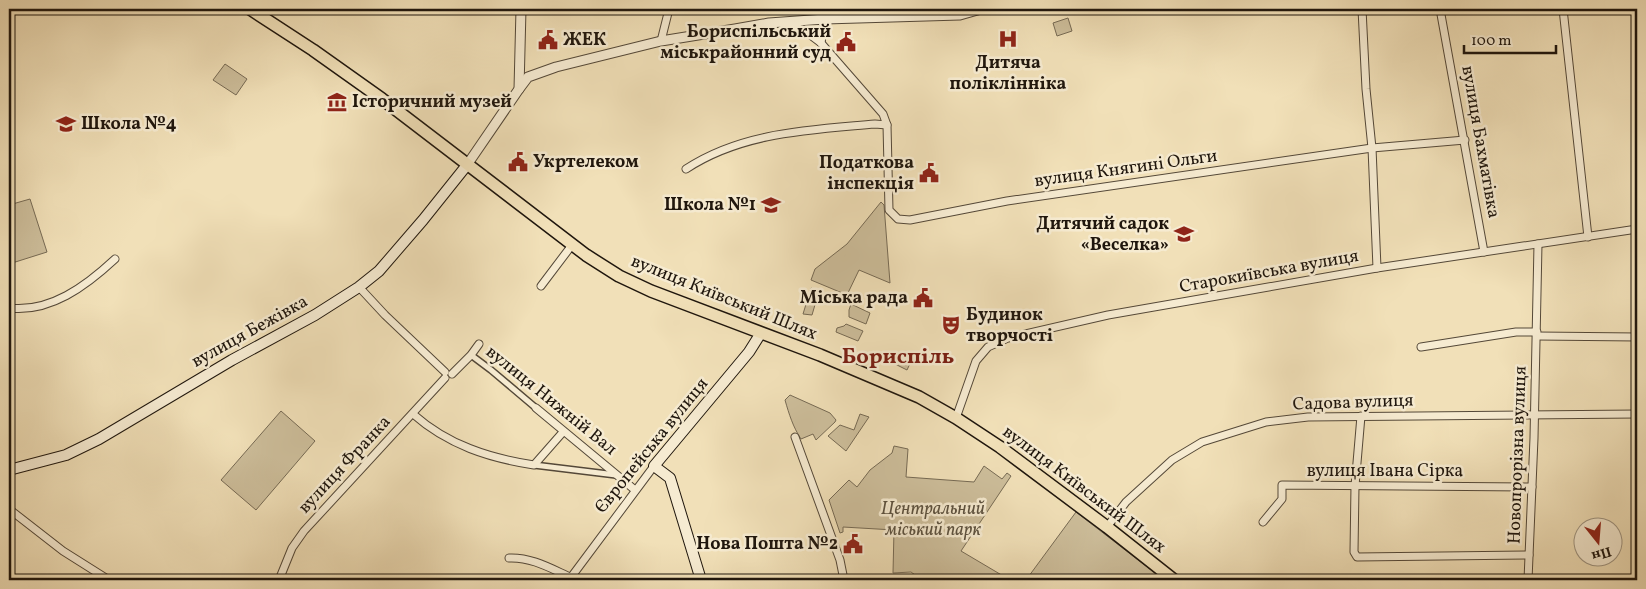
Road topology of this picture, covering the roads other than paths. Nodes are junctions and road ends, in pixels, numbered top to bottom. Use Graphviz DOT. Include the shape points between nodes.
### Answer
graph roads {
  1 [pos="250,9"];
  2 [pos="521,9"];
  3 [pos="669,9"];
  4 [pos="826,9"];
  5 [pos="981,9"];
  6 [pos="1362,9"];
  7 [pos="1440,9"];
  8 [pos="1563,9"];
  9 [pos="972,11"];
  10 [pos="825,19"];
  11 [pos="788,22"];
  12 [pos="661,42"];
  13 [pos="821,43"];
  14 [pos="519,89"];
  15 [pos="887,125"];
  16 [pos="1464,140"];
  17 [pos="1372,148"];
  18 [pos="467,165"];
  19 [pos="686,169"];
  20 [pos="1637,229"];
  21 [pos="1588,237"];
  22 [pos="1538,244"];
  23 [pos="572,245"];
  24 [pos="1484,252"];
  25 [pos="114,259"];
  26 [pos="1377,268"];
  27 [pos="541,286"];
  28 [pos="359,287"];
  29 [pos="9,308"];
  30 [pos="761,333"];
  31 [pos="1537,334"];
  32 [pos="1637,337"];
  33 [pos="480,344"];
  34 [pos="1421,347"];
  35 [pos="471,355"];
  36 [pos="447,374"];
  37 [pos="536,408"];
  38 [pos="413,414"];
  39 [pos="1637,414"];
  40 [pos="1535,415"];
  41 [pos="1361,416"];
  42 [pos="956,418"];
  43 [pos="563,432"];
  44 [pos="795,437"];
  45 [pos="534,465"];
  46 [pos="654,466"];
  47 [pos="9,470"];
  48 [pos="617,476"];
  49 [pos="1355,486"];
  50 [pos="1532,487"];
  51 [pos="635,490"];
  52 [pos="9,509"];
  53 [pos="1263,522"];
  54 [pos="1107,527"];
  55 [pos="1529,555"];
  56 [pos="508,558"];
  57 [pos="843,576"];
  58 [pos="570,579"];
  59 [pos="109,580"];
  60 [pos="279,580"];
  61 [pos="701,580"];
  62 [pos="848,580"];
  63 [pos="1174,580"];
  64 [pos="1528,580"];
  1 -- 18 [label="highway, вулиця Київський Шлях" via="344,72"];
  2 -- 14 [label="street"];
  3 -- 12 [label="street"];
  4 -- 10 [label="street"];
  5 -- 9 [label="street"];
  6 -- 17 [label="street"];
  7 -- 16 [label="street, вулиця Бахматівка"];
  8 -- 21 [label="street"];
  9 -- 10 [label="street" via="960,15"];
  10 -- 11 [label="street"];
  10 -- 13 [label="street"];
  11 -- 12 [label="street"];
  11 -- 13 [label="street"];
  12 -- 14 [label="street" via="542,71 528,77"];
  13 -- 15 [label="street" via="883,114"];
  14 -- 18 [label="street"];
  15 -- 17 [label="street, вулиця Княгині Ольги" via="889,210 898,219 910,220 1007,201"];
  15 -- 19 [label="street" via="773,135 714,153"];
  16 -- 17 [label="street, вулиця Княгині Ольги"];
  16 -- 24 [label="street, вулиця Бахматівка"];
  17 -- 26 [label="street"];
  18 -- 23 [label="highway, вулиця Київський Шлях"];
  18 -- 28 [label="main road, вулиця Бежівка" via="379,271"];
  20 -- 21 [label="street, Старокиївська вулиця"];
  21 -- 22 [label="street, Старокиївська вулиця"];
  22 -- 24 [label="street, Старокиївська вулиця"];
  22 -- 31 [label="street, Новопрорізна вулиця"];
  23 -- 27 [label="street"];
  23 -- 30 [label="highway, вулиця Київський Шлях" via="619,276 651,291"];
  24 -- 26 [label="street, Старокиївська вулиця"];
  25 -- 29 [label="street" via="102,271 58,300 38,308"];
  26 -- 42 [label="street, Старокиївська вулиця" via="1108,315 1008,338 988,347 976,361"];
  28 -- 36 [label="street"];
  28 -- 47 [label="main road, вулиця Бежівка" via="99,439 66,455"];
  30 -- 42 [label="highway, вулиця Київський Шлях" via="883,381"];
  30 -- 46 [label="main road, Європейська вулиця" via="749,352"];
  31 -- 32 [label="street"];
  31 -- 34 [label="street" via="1516,332"];
  31 -- 40 [label="street, Новопрорізна вулиця"];
  33 -- 35 [label="street, вулиця Франка"];
  35 -- 36 [label="street, вулиця Франка"];
  35 -- 37 [label="street, вулиця Нижній Вал"];
  36 -- 38 [label="street, вулиця Франка"];
  37 -- 43 [label="street, вулиця Нижній Вал"];
  38 -- 45 [label="street" via="428,428 457,444 501,460"];
  38 -- 60 [label="street, вулиця Франка" via="304,531 292,548"];
  39 -- 40 [label="street, Садова вулиця"];
  40 -- 41 [label="street, Садова вулиця"];
  40 -- 50 [label="street, Новопрорізна вулиця"];
  41 -- 49 [label="street"];
  41 -- 54 [label="street, Садова вулиця" via="1266,422 1202,442 1172,460 1126,502"];
  42 -- 54 [label="highway, вулиця Київський Шлях"];
  43 -- 45 [label="street"];
  43 -- 48 [label="street, вулиця Нижній Вал"];
  44 -- 57 [label="street"];
  45 -- 48 [label="street"];
  46 -- 51 [label="street, Європейська вулиця"];
  46 -- 61 [label="main road" via="670,478"];
  48 -- 51 [label="street, вулиця Нижній Вал"];
  49 -- 50 [label="street, вулиця Івана Сірка"];
  49 -- 53 [label="street, вулиця Івана Сірка" via="1282,485 1282,499"];
  49 -- 55 [label="street" via="1354,552 1357,557"];
  50 -- 55 [label="street, Новопрорізна вулиця"];
  51 -- 58 [label="street, Європейська вулиця"];
  52 -- 59 [label="street" via="63,551"];
  54 -- 63 [label="highway, вулиця Київський Шлях"];
  55 -- 64 [label="street, Новопрорізна вулиця"];
  56 -- 58 [label="street" via="521,557 533,561"];
  57 -- 62 [label="street"];
}
